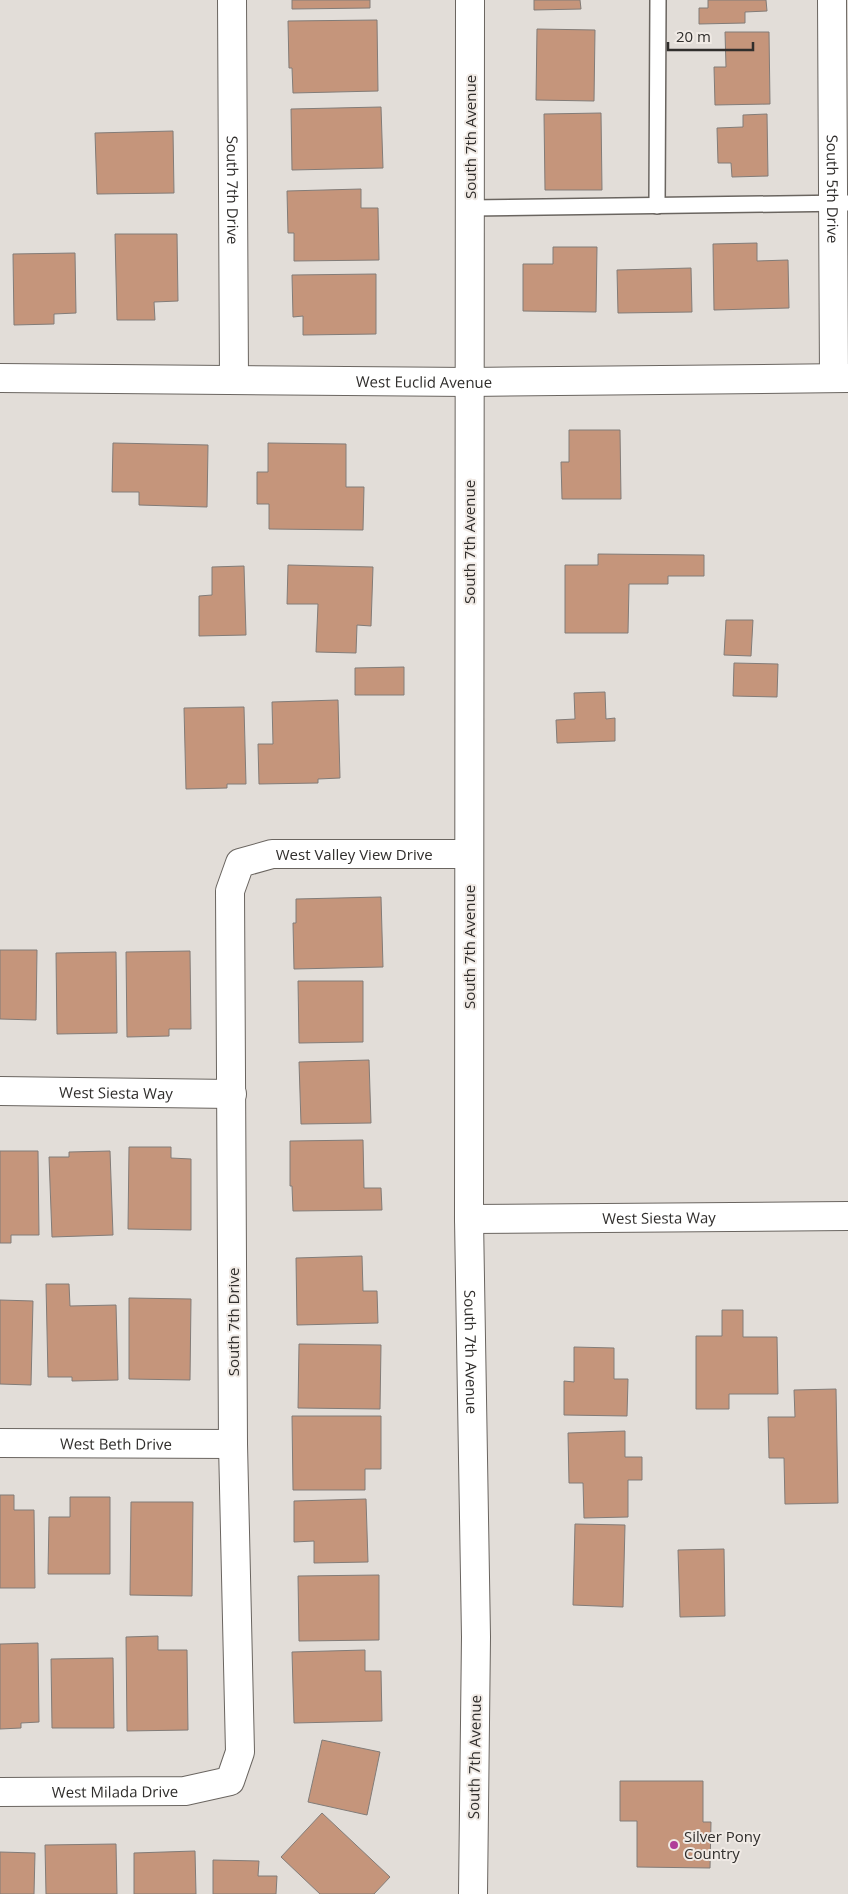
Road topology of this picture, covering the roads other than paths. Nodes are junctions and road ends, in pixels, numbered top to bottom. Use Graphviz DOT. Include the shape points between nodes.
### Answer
graph roads {
  1 [pos="232,0"];
  2 [pos="470,0"];
  3 [pos="658,0"];
  4 [pos="832,0"];
  5 [pos="840,34"];
  6 [pos="841,203"];
  7 [pos="657,206"];
  8 [pos="470,208"];
  9 [pos="0,378"];
  10 [pos="841,378"];
  11 [pos="234,380"];
  12 [pos="469,382"];
  13 [pos="469,854"];
  14 [pos="240,863"];
  15 [pos="0,1091"];
  16 [pos="232,1094"];
  17 [pos="848,1216"];
  18 [pos="469,1219"];
  19 [pos="0,1443"];
  20 [pos="233,1444"];
  21 [pos="230,1781"];
  22 [pos="0,1792"];
  23 [pos="473,1894"];
  1 -- 11 [label="street, South 7th Drive"];
  2 -- 8 [label="street, South 7th Avenue"];
  3 -- 7 [label="lane"];
  4 -- 5 [label="street, South 5th Drive"];
  5 -- 6 [label="street, South 5th Drive"];
  6 -- 7 [label="lane"];
  6 -- 10 [label="street, South 5th Drive"];
  7 -- 8 [label="lane"];
  8 -- 12 [label="street, South 7th Avenue"];
  9 -- 11 [label="street, West Euclid Avenue"];
  10 -- 12 [label="street, West Euclid Avenue"];
  11 -- 12 [label="street, West Euclid Avenue"];
  12 -- 13 [label="street, South 7th Avenue"];
  13 -- 14 [label="street, West Valley View Drive" via="272,854"];
  13 -- 18 [label="street, South 7th Avenue"];
  14 -- 16 [label="street, South 7th Drive" via="230,892"];
  15 -- 16 [label="street, West Siesta Way"];
  16 -- 20 [label="street, South 7th Drive"];
  17 -- 18 [label="street, West Siesta Way"];
  18 -- 23 [label="street, South 7th Avenue" via="476,1637"];
  19 -- 20 [label="street, West Beth Drive"];
  20 -- 21 [label="street, South 7th Drive" via="240,1752"];
  21 -- 22 [label="street, West Milada Drive" via="185,1792"];
}
